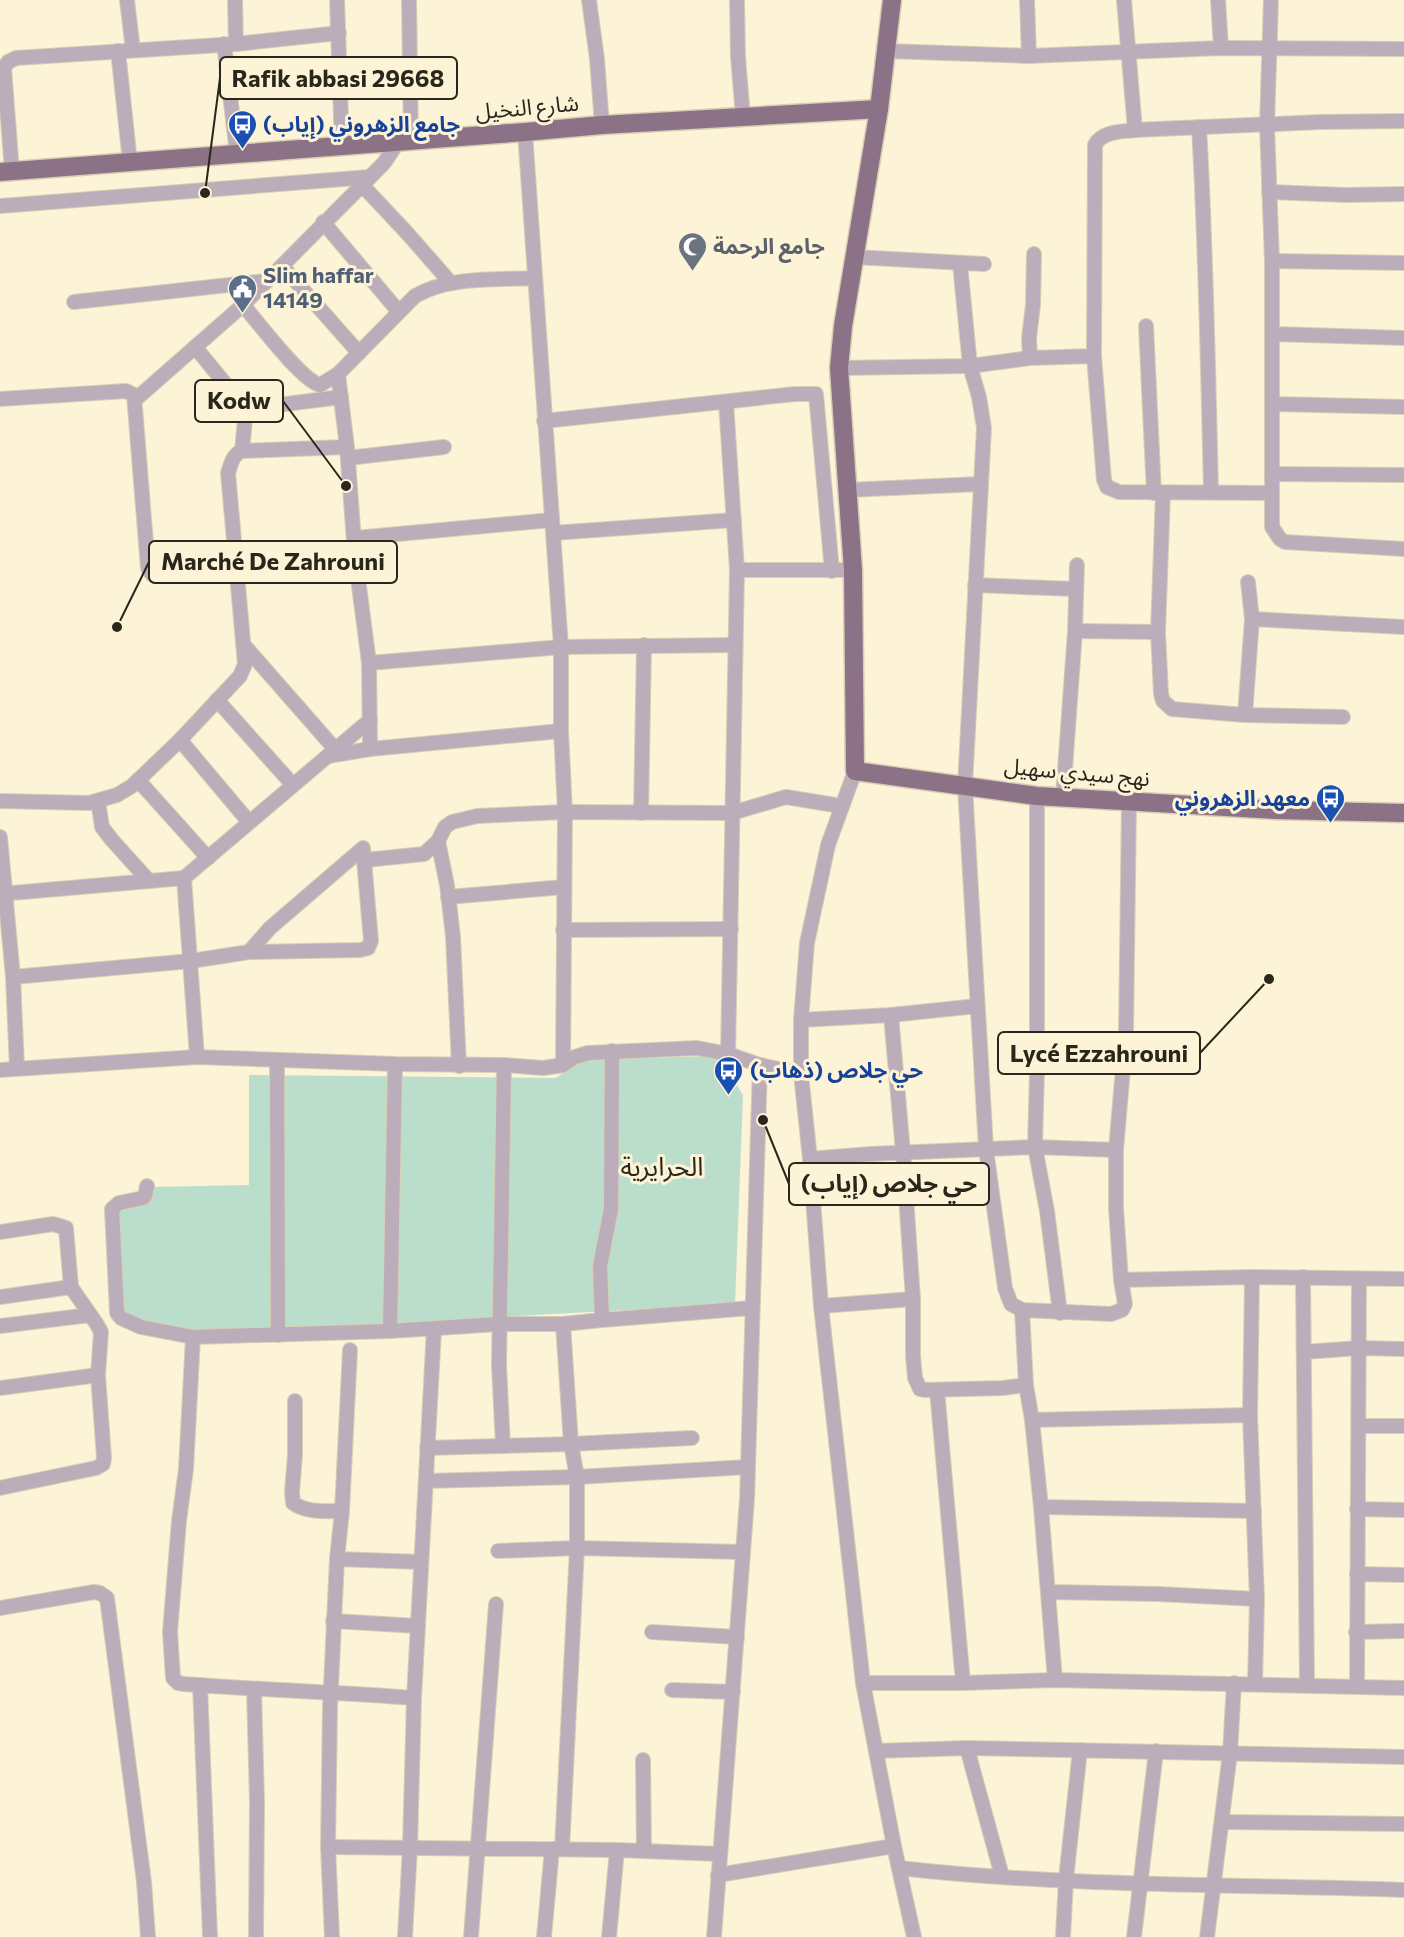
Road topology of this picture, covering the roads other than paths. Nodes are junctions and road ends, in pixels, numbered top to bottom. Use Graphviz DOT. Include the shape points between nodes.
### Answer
graph roads {
  1 [pos="127,0"];
  2 [pos="235,0"];
  3 [pos="337,0"];
  4 [pos="410,0"];
  5 [pos="589,0"];
  6 [pos="737,0"];
  7 [pos="892,0"];
  8 [pos="1027,0"];
  9 [pos="1124,0"];
  10 [pos="1218,0"];
  11 [pos="1271,0"];
  12 [pos="339,33"];
  13 [pos="230,44"];
  14 [pos="1221,48"];
  15 [pos="1269,48"];
  16 [pos="1404,49"];
  17 [pos="133,50"];
  18 [pos="118,51"];
  19 [pos="887,51"];
  20 [pos="1127,52"];
  21 [pos="1029,56"];
  22 [pos="879,110"];
  23 [pos="743,117"];
  24 [pos="1404,121"];
  25 [pos="602,125"];
  26 [pos="1267,125"];
  27 [pos="1199,127"];
  28 [pos="1135,130"];
  29 [pos="525,132"];
  30 [pos="404,142"];
  31 [pos="342,146"];
  32 [pos="237,154"];
  33 [pos="130,162"];
  34 [pos="6,172"];
  35 [pos="366,181"];
  36 [pos="1269,192"];
  37 [pos="1404,194"];
  38 [pos="0,206"];
  39 [pos="323,222"];
  40 [pos="1034,254"];
  41 [pos="854,257"];
  42 [pos="1272,261"];
  43 [pos="1404,263"];
  44 [pos="960,264"];
  45 [pos="984,264"];
  46 [pos="282,266"];
  47 [pos="535,278"];
  48 [pos="265,281"];
  49 [pos="450,282"];
  50 [pos="74,302"];
  51 [pos="243,304"];
  52 [pos="399,312"];
  53 [pos="1146,326"];
  54 [pos="1272,334"];
  55 [pos="1404,338"];
  56 [pos="195,347"];
  57 [pos="359,353"];
  58 [pos="1094,356"];
  59 [pos="1030,358"];
  60 [pos="970,366"];
  61 [pos="839,368"];
  62 [pos="338,374"];
  63 [pos="816,394"];
  64 [pos="840,394"];
  65 [pos="341,397"];
  66 [pos="0,399"];
  67 [pos="136,399"];
  68 [pos="726,402"];
  69 [pos="1273,404"];
  70 [pos="1404,407"];
  71 [pos="246,409"];
  72 [pos="544,421"];
  73 [pos="444,447"];
  74 [pos="242,451"];
  75 [pos="347,453"];
  76 [pos="1272,474"];
  77 [pos="1404,475"];
  78 [pos="981,484"];
  79 [pos="847,490"];
  80 [pos="1211,491"];
  81 [pos="1158,493"];
  82 [pos="1272,493"];
  83 [pos="734,520"];
  84 [pos="552,526"];
  85 [pos="355,538"];
  86 [pos="1404,549"];
  87 [pos="355,555"];
  88 [pos="1077,565"];
  89 [pos="235,566"];
  90 [pos="737,570"];
  91 [pos="853,570"];
  92 [pos="832,571"];
  93 [pos="1248,582"];
  94 [pos="975,585"];
  95 [pos="1075,589"];
  96 [pos="1252,619"];
  97 [pos="1404,627"];
  98 [pos="1075,631"];
  99 [pos="1158,632"];
  100 [pos="243,644"];
  101 [pos="644,645"];
  102 [pos="735,645"];
  103 [pos="561,647"];
  104 [pos="369,663"];
  105 [pos="217,700"];
  106 [pos="1245,715"];
  107 [pos="1343,717"];
  108 [pos="370,720"];
  109 [pos="561,732"];
  110 [pos="180,740"];
  111 [pos="369,749"];
  112 [pos="332,752"];
  113 [pos="855,771"];
  114 [pos="138,780"];
  115 [pos="293,785"];
  116 [pos="965,786"];
  117 [pos="1037,795"];
  118 [pos="1063,797"];
  119 [pos="0,801"];
  120 [pos="98,801"];
  121 [pos="1129,801"];
  122 [pos="841,806"];
  123 [pos="565,812"];
  124 [pos="641,813"];
  125 [pos="732,813"];
  126 [pos="1404,813"];
  127 [pos="249,822"];
  128 [pos="0,837"];
  129 [pos="438,841"];
  130 [pos="208,858"];
  131 [pos="364,860"];
  132 [pos="184,878"];
  133 [pos="149,881"];
  134 [pos="564,887"];
  135 [pos="2,893"];
  136 [pos="448,897"];
  137 [pos="731,929"];
  138 [pos="563,930"];
  139 [pos="249,952"];
  140 [pos="190,961"];
  141 [pos="13,977"];
  142 [pos="977,1006"];
  143 [pos="891,1015"];
  144 [pos="801,1020"];
  145 [pos="612,1051"];
  146 [pos="728,1054"];
  147 [pos="197,1057"];
  148 [pos="277,1060"];
  149 [pos="395,1064"];
  150 [pos="504,1065"];
  151 [pos="562,1065"];
  152 [pos="760,1065"];
  153 [pos="459,1066"];
  154 [pos="17,1068"];
  155 [pos="0,1070"];
  156 [pos="801,1074"];
  157 [pos="1035,1147"];
  158 [pos="986,1149"];
  159 [pos="1116,1150"];
  160 [pos="903,1152"];
  161 [pos="810,1159"];
  162 [pos="147,1186"];
  163 [pos="0,1232"];
  164 [pos="1252,1277"];
  165 [pos="1304,1277"];
  166 [pos="1359,1279"];
  167 [pos="1404,1279"];
  168 [pos="1121,1280"];
  169 [pos="71,1287"];
  170 [pos="0,1297"];
  171 [pos="913,1299"];
  172 [pos="821,1306"];
  173 [pos="751,1308"];
  174 [pos="1022,1310"];
  175 [pos="1060,1312"];
  176 [pos="90,1315"];
  177 [pos="602,1320"];
  178 [pos="499,1324"];
  179 [pos="563,1324"];
  180 [pos="0,1326"];
  181 [pos="434,1329"];
  182 [pos="390,1331"];
  183 [pos="278,1335"];
  184 [pos="193,1337"];
  185 [pos="1359,1348"];
  186 [pos="1404,1349"];
  187 [pos="350,1350"];
  188 [pos="1304,1352"];
  189 [pos="98,1375"];
  190 [pos="1026,1384"];
  191 [pos="0,1388"];
  192 [pos="937,1390"];
  193 [pos="295,1401"];
  194 [pos="1250,1415"];
  195 [pos="1032,1420"];
  196 [pos="1359,1426"];
  197 [pos="1404,1426"];
  198 [pos="692,1438"];
  199 [pos="571,1444"];
  200 [pos="503,1446"];
  201 [pos="427,1449"];
  202 [pos="747,1467"];
  203 [pos="577,1477"];
  204 [pos="426,1481"];
  205 [pos="0,1488"];
  206 [pos="1041,1507"];
  207 [pos="1357,1509"];
  208 [pos="1254,1510"];
  209 [pos="1404,1510"];
  210 [pos="342,1511"];
  211 [pos="578,1548"];
  212 [pos="498,1551"];
  213 [pos="741,1552"];
  214 [pos="337,1558"];
  215 [pos="421,1562"];
  216 [pos="1357,1574"];
  217 [pos="1404,1575"];
  218 [pos="1048,1592"];
  219 [pos="1257,1599"];
  220 [pos="496,1604"];
  221 [pos="0,1608"];
  222 [pos="333,1621"];
  223 [pos="418,1626"];
  224 [pos="1404,1631"];
  225 [pos="652,1632"];
  226 [pos="1356,1632"];
  227 [pos="737,1637"];
  228 [pos="1055,1680"];
  229 [pos="862,1683"];
  230 [pos="963,1683"];
  231 [pos="1234,1683"];
  232 [pos="1255,1684"];
  233 [pos="200,1685"];
  234 [pos="1307,1685"];
  235 [pos="1358,1686"];
  236 [pos="1404,1688"];
  237 [pos="254,1689"];
  238 [pos="672,1690"];
  239 [pos="331,1691"];
  240 [pos="733,1692"];
  241 [pos="414,1698"];
  242 [pos="967,1748"];
  243 [pos="1080,1750"];
  244 [pos="876,1751"];
  245 [pos="1155,1751"];
  246 [pos="1230,1753"];
  247 [pos="1404,1757"];
  248 [pos="643,1760"];
  249 [pos="1222,1822"];
  250 [pos="1404,1824"];
  251 [pos="894,1846"];
  252 [pos="328,1847"];
  253 [pos="410,1847"];
  254 [pos="477,1848"];
  255 [pos="557,1849"];
  256 [pos="617,1850"];
  257 [pos="644,1851"];
  258 [pos="720,1854"];
  259 [pos="899,1868"];
  260 [pos="718,1875"];
  261 [pos="1002,1876"];
  262 [pos="1066,1879"];
  263 [pos="1140,1883"];
  264 [pos="1214,1887"];
  265 [pos="1404,1890"];
  266 [pos="148,1937"];
  267 [pos="210,1937"];
  268 [pos="256,1937"];
  269 [pos="332,1937"];
  270 [pos="405,1937"];
  271 [pos="471,1937"];
  272 [pos="544,1937"];
  273 [pos="609,1937"];
  274 [pos="714,1937"];
  275 [pos="914,1937"];
  276 [pos="1063,1937"];
  277 [pos="1134,1937"];
  278 [pos="1207,1937"];
  1 -- 17 [label="street"];
  2 -- 13 [label="street"];
  3 -- 12 [label="street"];
  4 -- 30 [label="street"];
  5 -- 25 [label="street"];
  6 -- 23 [label="street"];
  7 -- 19 [label="main road"];
  8 -- 21 [label="street"];
  9 -- 20 [label="street"];
  10 -- 14 [label="street"];
  11 -- 15 [label="street"];
  12 -- 13 [label="street"];
  12 -- 31 [label="street"];
  13 -- 17 [label="street"];
  13 -- 32 [label="street"];
  14 -- 15 [label="street"];
  14 -- 20 [label="street"];
  15 -- 16 [label="street"];
  15 -- 26 [label="street"];
  17 -- 18 [label="street"];
  18 -- 33 [label="street"];
  18 -- 34 [label="street" via="16,58 6,65"];
  19 -- 21 [label="street"];
  19 -- 22 [label="main road"];
  20 -- 21 [label="street"];
  20 -- 28 [label="street"];
  22 -- 23 [label="main road, شارع النخيل"];
  22 -- 41 [label="main road"];
  23 -- 25 [label="main road, شارع النخيل"];
  24 -- 26 [label="street"];
  25 -- 29 [label="main road, شارع النخيل"];
  26 -- 27 [label="street"];
  26 -- 36 [label="street"];
  27 -- 28 [label="street"];
  27 -- 80 [label="street"];
  28 -- 58 [label="street" via="1105,135 1095,145"];
  29 -- 30 [label="main road, شارع النخيل"];
  29 -- 47 [label="street"];
  30 -- 31 [label="main road, شارع النخيل"];
  30 -- 35 [label="street"];
  31 -- 32 [label="main road, شارع النخيل"];
  32 -- 33 [label="main road, شارع النخيل"];
  33 -- 34 [label="main road, شارع النخيل"];
  35 -- 38 [label="street"];
  35 -- 39 [label="street"];
  35 -- 49 [label="street"];
  36 -- 37 [label="street"];
  36 -- 42 [label="street"];
  39 -- 46 [label="street"];
  39 -- 52 [label="street"];
  40 -- 59 [label="street"];
  41 -- 44 [label="street"];
  41 -- 61 [label="main road"];
  42 -- 43 [label="street"];
  42 -- 54 [label="street"];
  44 -- 45 [label="street"];
  44 -- 60 [label="street"];
  46 -- 48 [label="street"];
  46 -- 57 [label="street"];
  47 -- 49 [label="street"];
  47 -- 72 [label="street"];
  48 -- 50 [label="street"];
  48 -- 51 [label="street"];
  49 -- 52 [label="street" via="415,296"];
  51 -- 56 [label="street"];
  51 -- 62 [label="street" via="313,382 320,384"];
  52 -- 57 [label="street"];
  53 -- 81 [label="street"];
  54 -- 55 [label="street"];
  54 -- 69 [label="street"];
  56 -- 67 [label="street"];
  56 -- 71 [label="street"];
  57 -- 62 [label="street"];
  58 -- 59 [label="street"];
  58 -- 81 [label="street" via="1107,487 1119,492"];
  59 -- 60 [label="street"];
  60 -- 61 [label="street"];
  60 -- 78 [label="street" via="984,428"];
  61 -- 64 [label="main road"];
  62 -- 65 [label="street"];
  63 -- 64 [label="street"];
  63 -- 68 [label="street"];
  63 -- 92 [label="street"];
  64 -- 79 [label="main road"];
  65 -- 71 [label="street"];
  65 -- 75 [label="street"];
  66 -- 67 [label="street" via="126,391"];
  67 -- 89 [label="street" via="148,571 153,574"];
  68 -- 72 [label="street"];
  68 -- 83 [label="street"];
  69 -- 70 [label="street"];
  69 -- 76 [label="street"];
  71 -- 74 [label="street"];
  72 -- 84 [label="street"];
  73 -- 75 [label="street"];
  74 -- 75 [label="street"];
  74 -- 89 [label="street" via="233,458 228,473"];
  75 -- 85 [label="street"];
  76 -- 77 [label="street"];
  76 -- 82 [label="street"];
  78 -- 79 [label="street"];
  78 -- 94 [label="street"];
  79 -- 91 [label="main road"];
  80 -- 81 [label="street"];
  80 -- 82 [label="street"];
  81 -- 99 [label="street"];
  82 -- 86 [label="street" via="1272,527 1285,542"];
  83 -- 84 [label="street"];
  83 -- 90 [label="street"];
  84 -- 85 [label="street"];
  84 -- 103 [label="street"];
  85 -- 87 [label="street"];
  87 -- 89 [label="street"];
  87 -- 104 [label="street"];
  88 -- 95 [label="street"];
  89 -- 100 [label="street"];
  90 -- 92 [label="street"];
  90 -- 102 [label="street"];
  91 -- 92 [label="street"];
  91 -- 113 [label="main road"];
  93 -- 96 [label="street"];
  94 -- 95 [label="street"];
  94 -- 116 [label="street"];
  95 -- 98 [label="street"];
  96 -- 97 [label="street"];
  96 -- 106 [label="street"];
  98 -- 99 [label="street"];
  98 -- 118 [label="street"];
  99 -- 106 [label="street" via="1164,703 1172,709"];
  100 -- 105 [label="street" via="243,671"];
  100 -- 112 [label="street"];
  101 -- 102 [label="street"];
  101 -- 103 [label="street"];
  101 -- 124 [label="street"];
  102 -- 125 [label="street"];
  103 -- 104 [label="street"];
  103 -- 109 [label="street"];
  104 -- 108 [label="street"];
  105 -- 110 [label="street"];
  105 -- 115 [label="street"];
  106 -- 107 [label="street"];
  108 -- 111 [label="street"];
  108 -- 112 [label="street"];
  109 -- 111 [label="street"];
  109 -- 123 [label="street"];
  110 -- 114 [label="street"];
  110 -- 127 [label="street"];
  111 -- 112 [label="street"];
  112 -- 115 [label="street"];
  113 -- 116 [label="main road, نهج سيدي سهيل"];
  113 -- 122 [label="street"];
  114 -- 120 [label="street" via="117,795"];
  114 -- 130 [label="street"];
  115 -- 127 [label="street"];
  116 -- 117 [label="main road, نهج سيدي سهيل"];
  116 -- 142 [label="street"];
  117 -- 118 [label="main road, نهج سيدي سهيل"];
  117 -- 157 [label="street"];
  118 -- 121 [label="main road, نهج سيدي سهيل"];
  119 -- 120 [label="street"];
  120 -- 133 [label="street" via="102,827"];
  121 -- 126 [label="main road, نهج سيدي سهيل"];
  121 -- 159 [label="street" via="1126,1033"];
  122 -- 125 [label="street" via="786,797"];
  122 -- 144 [label="street" via="812,915"];
  123 -- 124 [label="street"];
  123 -- 129 [label="street" via="477,816 452,822"];
  123 -- 134 [label="street"];
  124 -- 125 [label="street"];
  125 -- 137 [label="street"];
  127 -- 130 [label="street"];
  128 -- 135 [label="street"];
  129 -- 131 [label="street" via="418,856"];
  129 -- 136 [label="street"];
  130 -- 132 [label="street"];
  131 -- 139 [label="street" via="363,848 270,928"];
  131 -- 139 [label="street" via="371,941 368,948"];
  132 -- 133 [label="street"];
  132 -- 140 [label="street"];
  133 -- 135 [label="street"];
  134 -- 136 [label="street"];
  134 -- 138 [label="street"];
  135 -- 141 [label="street"];
  136 -- 153 [label="street"];
  137 -- 138 [label="street"];
  137 -- 146 [label="street"];
  138 -- 151 [label="street"];
  139 -- 140 [label="street"];
  140 -- 141 [label="street"];
  140 -- 147 [label="street"];
  141 -- 154 [label="street"];
  142 -- 143 [label="street"];
  142 -- 158 [label="street"];
  143 -- 144 [label="street"];
  143 -- 160 [label="street"];
  144 -- 156 [label="street"];
  145 -- 146 [label="street" via="697,1048"];
  145 -- 151 [label="street" via="582,1054"];
  145 -- 177 [label="street" via="610,1209 600,1266"];
  146 -- 152 [label="street"];
  147 -- 148 [label="street"];
  147 -- 154 [label="street"];
  148 -- 149 [label="street"];
  148 -- 183 [label="street"];
  149 -- 153 [label="street"];
  149 -- 182 [label="street"];
  150 -- 151 [label="street"];
  150 -- 153 [label="street"];
  150 -- 178 [label="street"];
  152 -- 156 [label="street"];
  152 -- 173 [label="street"];
  154 -- 155 [label="street"];
  156 -- 161 [label="street"];
  157 -- 158 [label="street"];
  157 -- 159 [label="street"];
  157 -- 175 [label="street"];
  158 -- 160 [label="street"];
  158 -- 174 [label="street" via="1005,1288 1011,1304"];
  159 -- 168 [label="street"];
  160 -- 161 [label="street"];
  160 -- 171 [label="street"];
  161 -- 172 [label="street"];
  162 -- 184 [label="street" via="143,1198 119,1203 112,1209 117,1313 141,1327"];
  163 -- 169 [label="street" via="52,1224 66,1228"];
  164 -- 165 [label="street"];
  164 -- 168 [label="street"];
  164 -- 194 [label="street"];
  165 -- 166 [label="street"];
  165 -- 188 [label="street"];
  166 -- 167 [label="street"];
  166 -- 185 [label="street"];
  168 -- 175 [label="street" via="1125,1304 1117,1313"];
  169 -- 170 [label="street"];
  169 -- 176 [label="street"];
  171 -- 172 [label="street"];
  171 -- 192 [label="street" via="915,1378 920,1389"];
  172 -- 229 [label="street"];
  173 -- 177 [label="street"];
  173 -- 202 [label="street"];
  174 -- 175 [label="street"];
  174 -- 190 [label="street"];
  176 -- 180 [label="street"];
  176 -- 189 [label="street" via="100,1332"];
  177 -- 179 [label="street"];
  178 -- 179 [label="street"];
  178 -- 181 [label="street"];
  178 -- 200 [label="street"];
  179 -- 199 [label="street"];
  181 -- 182 [label="street"];
  181 -- 201 [label="street"];
  182 -- 183 [label="street"];
  183 -- 184 [label="street"];
  184 -- 233 [label="street" via="186,1469 170,1632 173,1678 178,1683"];
  185 -- 186 [label="street"];
  185 -- 188 [label="street"];
  185 -- 196 [label="street"];
  187 -- 210 [label="street"];
  188 -- 234 [label="street"];
  189 -- 191 [label="street"];
  189 -- 205 [label="street" via="104,1458 101,1466"];
  190 -- 192 [label="street"];
  190 -- 195 [label="street"];
  192 -- 230 [label="street"];
  193 -- 210 [label="street" via="293,1503 312,1510"];
  194 -- 195 [label="street"];
  194 -- 208 [label="street"];
  195 -- 206 [label="street"];
  196 -- 197 [label="street"];
  196 -- 207 [label="street"];
  198 -- 199 [label="street"];
  199 -- 200 [label="street"];
  199 -- 203 [label="street"];
  200 -- 201 [label="street"];
  201 -- 204 [label="street"];
  202 -- 203 [label="street"];
  202 -- 213 [label="street"];
  203 -- 204 [label="street"];
  203 -- 211 [label="street"];
  204 -- 215 [label="street"];
  206 -- 208 [label="street"];
  206 -- 218 [label="street"];
  207 -- 209 [label="street"];
  207 -- 216 [label="street"];
  208 -- 219 [label="street"];
  210 -- 214 [label="street"];
  211 -- 212 [label="street"];
  211 -- 213 [label="street"];
  211 -- 255 [label="street"];
  213 -- 227 [label="street"];
  214 -- 215 [label="street"];
  214 -- 222 [label="street"];
  215 -- 223 [label="street"];
  216 -- 217 [label="street"];
  216 -- 226 [label="street"];
  218 -- 219 [label="street"];
  218 -- 228 [label="street"];
  219 -- 232 [label="street"];
  220 -- 254 [label="street"];
  221 -- 266 [label="street" via="94,1592 107,1598"];
  222 -- 223 [label="street"];
  222 -- 239 [label="street"];
  223 -- 241 [label="street"];
  224 -- 226 [label="street"];
  225 -- 227 [label="street"];
  226 -- 235 [label="street"];
  227 -- 240 [label="street"];
  228 -- 230 [label="street"];
  228 -- 231 [label="street"];
  229 -- 230 [label="street"];
  229 -- 244 [label="street"];
  231 -- 232 [label="street"];
  231 -- 246 [label="street"];
  232 -- 234 [label="street"];
  233 -- 237 [label="street"];
  233 -- 267 [label="street"];
  234 -- 235 [label="street"];
  235 -- 236 [label="street"];
  237 -- 239 [label="street"];
  237 -- 268 [label="street"];
  238 -- 240 [label="street"];
  239 -- 241 [label="street"];
  239 -- 252 [label="street"];
  240 -- 258 [label="street"];
  241 -- 253 [label="street"];
  242 -- 243 [label="street"];
  242 -- 244 [label="street"];
  242 -- 261 [label="street"];
  243 -- 245 [label="street"];
  243 -- 262 [label="street"];
  244 -- 251 [label="street"];
  245 -- 246 [label="street"];
  245 -- 263 [label="street"];
  246 -- 247 [label="street"];
  246 -- 249 [label="street"];
  248 -- 257 [label="street"];
  249 -- 250 [label="street"];
  249 -- 264 [label="street"];
  251 -- 259 [label="street"];
  251 -- 260 [label="street"];
  252 -- 253 [label="street"];
  252 -- 269 [label="street"];
  253 -- 254 [label="street"];
  253 -- 270 [label="street"];
  254 -- 255 [label="street"];
  254 -- 271 [label="street"];
  255 -- 256 [label="street"];
  255 -- 272 [label="street"];
  256 -- 257 [label="street"];
  256 -- 273 [label="street"];
  257 -- 258 [label="street"];
  258 -- 260 [label="street"];
  259 -- 261 [label="street"];
  259 -- 275 [label="street"];
  260 -- 274 [label="street"];
  261 -- 262 [label="street"];
  262 -- 263 [label="street"];
  262 -- 276 [label="street"];
  263 -- 264 [label="street"];
  263 -- 277 [label="street"];
  264 -- 265 [label="street"];
  264 -- 278 [label="street"];
}
